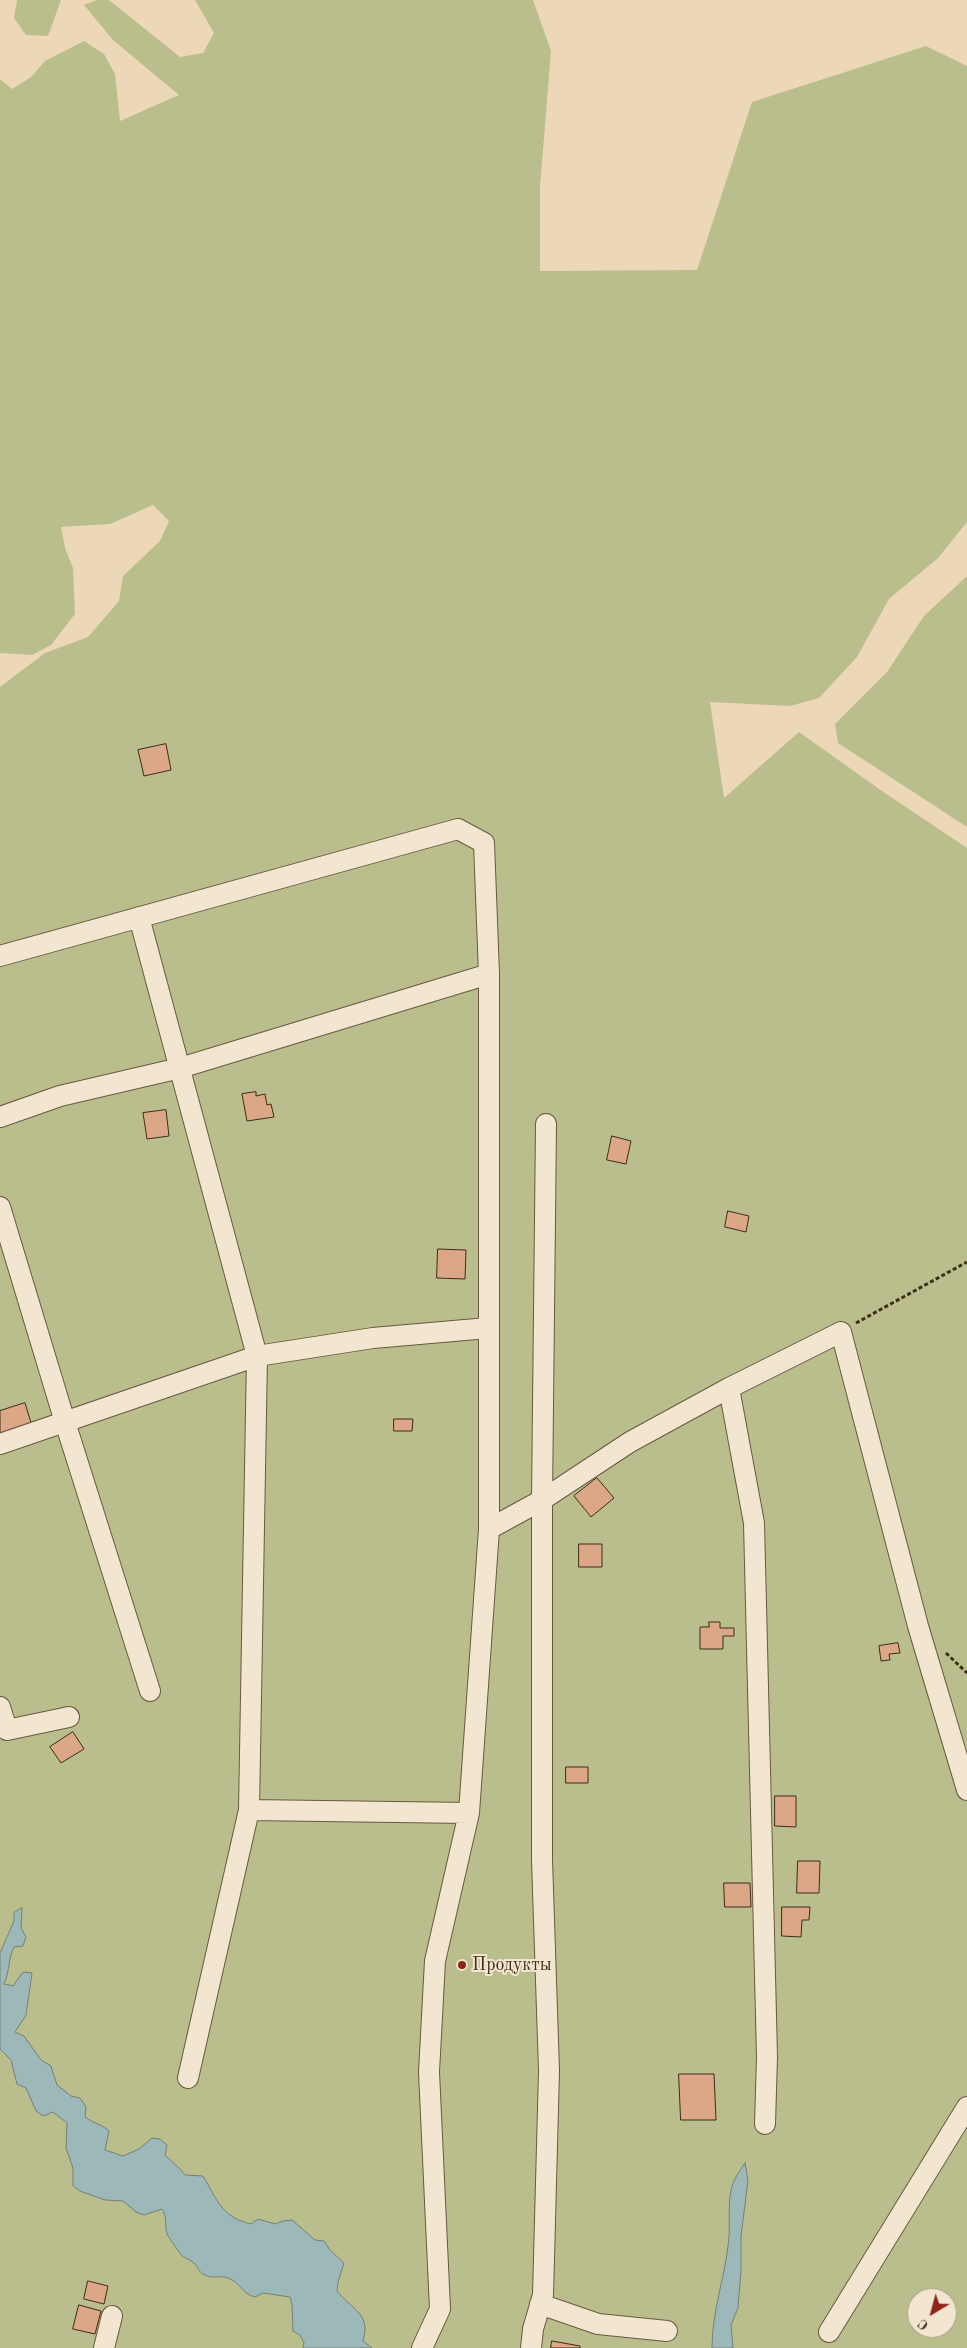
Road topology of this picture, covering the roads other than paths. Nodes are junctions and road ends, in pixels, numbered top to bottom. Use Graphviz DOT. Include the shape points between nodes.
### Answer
graph roads {
  1 [pos="139,917"];
  2 [pos="0,956"];
  3 [pos="489,974"];
  4 [pos="180,1068"];
  5 [pos="0,1117"];
  6 [pos="546,1124"];
  7 [pos="0,1207"];
  8 [pos="488,1328"];
  9 [pos="257,1356"];
  10 [pos="728,1388"];
  11 [pos="64,1422"];
  12 [pos="0,1444"];
  13 [pos="542,1500"];
  14 [pos="489,1528"];
  15 [pos="150,1691"];
  16 [pos="0,1707"];
  17 [pos="69,1717"];
  18 [pos="967,1790"];
  19 [pos="249,1810"];
  20 [pos="469,1813"];
  21 [pos="188,2078"];
  22 [pos="967,2107"];
  23 [pos="766,2124"];
  24 [pos="540,2304"];
  25 [pos="112,2316"];
  26 [pos="667,2331"];
  27 [pos="829,2332"];
  28 [pos="104,2348"];
  29 [pos="422,2348"];
  30 [pos="531,2348"];
  1 -- 2 [label="street"];
  1 -- 3 [label="street" via="458,829 484,843"];
  1 -- 4 [label="street"];
  3 -- 4 [label="street"];
  3 -- 8 [label="street"];
  4 -- 5 [label="street" via="60,1096"];
  4 -- 9 [label="street"];
  6 -- 13 [label="street"];
  7 -- 11 [label="street"];
  8 -- 9 [label="street" via="373,1338"];
  8 -- 14 [label="street"];
  9 -- 11 [label="street"];
  9 -- 19 [label="street"];
  10 -- 13 [label="street" via="630,1442"];
  10 -- 18 [label="street" via="841,1332 918,1626"];
  10 -- 23 [label="street" via="754,1523"];
  11 -- 12 [label="street"];
  11 -- 15 [label="street"];
  13 -- 14 [label="street"];
  13 -- 24 [label="street" via="542,1860 549,2071 543,2294"];
  14 -- 20 [label="street"];
  16 -- 17 [label="street" via="7,1730"];
  19 -- 20 [label="street"];
  19 -- 21 [label="street"];
  20 -- 29 [label="street" via="435,1961 429,2072 440,2308"];
  22 -- 27 [label="street"];
  24 -- 26 [label="street" via="598,2324"];
  24 -- 30 [label="street"];
  25 -- 28 [label="street"];
}
